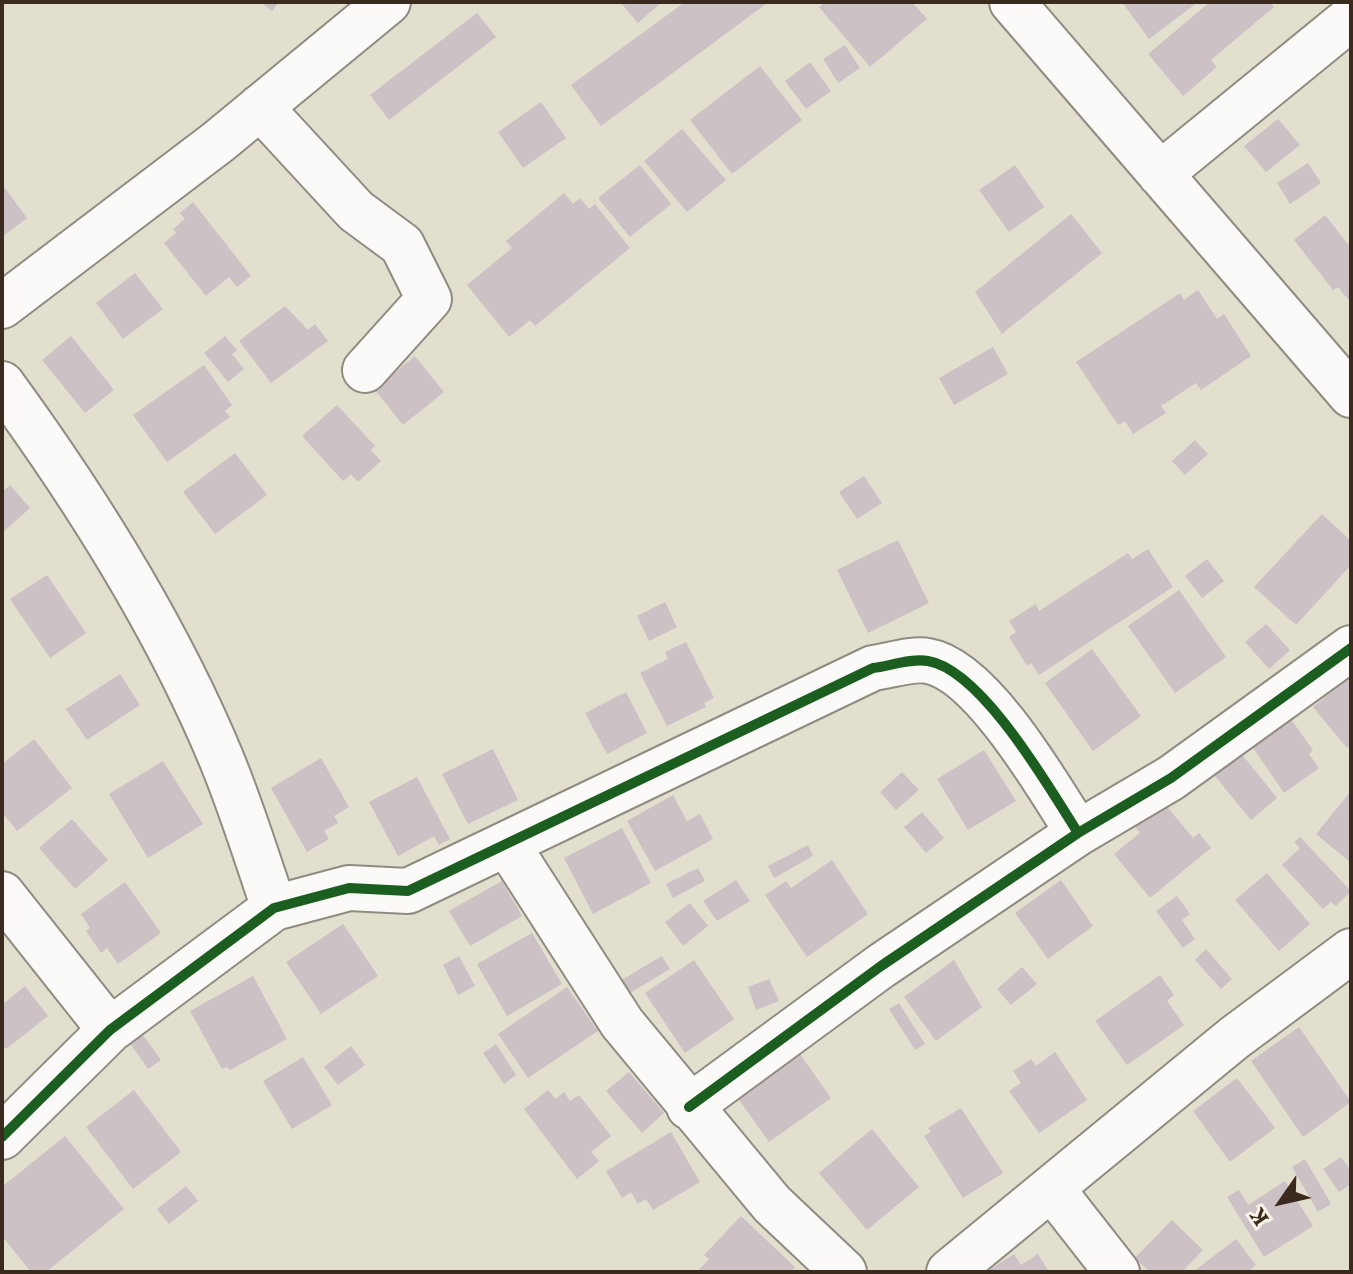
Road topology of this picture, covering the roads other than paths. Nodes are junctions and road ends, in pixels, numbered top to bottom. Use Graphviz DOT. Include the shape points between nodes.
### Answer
graph roads {
  1 [pos="388,2"];
  2 [pos="1012,2"];
  3 [pos="1351,18"];
  4 [pos="260,107"];
  5 [pos="1160,174"];
  6 [pos="2,306"];
  7 [pos="365,370"];
  8 [pos="2,384"];
  9 [pos="1351,395"];
  10 [pos="1351,648"];
  11 [pos="1078,833"];
  12 [pos="507,844"];
  13 [pos="2,894"];
  14 [pos="274,908"];
  15 [pos="1351,951"];
  16 [pos="110,1030"];
  17 [pos="689,1107"];
  18 [pos="2,1137"];
  19 [pos="1052,1189"];
  20 [pos="844,1272"];
  21 [pos="949,1272"];
  22 [pos="1117,1272"];
  1 -- 4 [label="street"];
  2 -- 5 [label="street"];
  3 -- 5 [label="street"];
  4 -- 6 [label="street"];
  4 -- 7 [label="street" via="356,211 402,245 429,299"];
  5 -- 9 [label="street"];
  8 -- 14 [label="street" via="55,457 156,627 221,757"];
  10 -- 11 [label="street" via="1171,778"];
  11 -- 12 [label="street" via="1020,741 967,682 928,661 873,668"];
  11 -- 17 [label="street" via="881,966"];
  12 -- 14 [label="street" via="408,891 349,888"];
  12 -- 17 [label="street" via="622,1023"];
  13 -- 16 [label="street"];
  14 -- 16 [label="street"];
  15 -- 19 [label="street" via="1234,1038"];
  16 -- 18 [label="street"];
  17 -- 20 [label="street" via="772,1204"];
  19 -- 21 [label="street"];
  19 -- 22 [label="street"];
}
